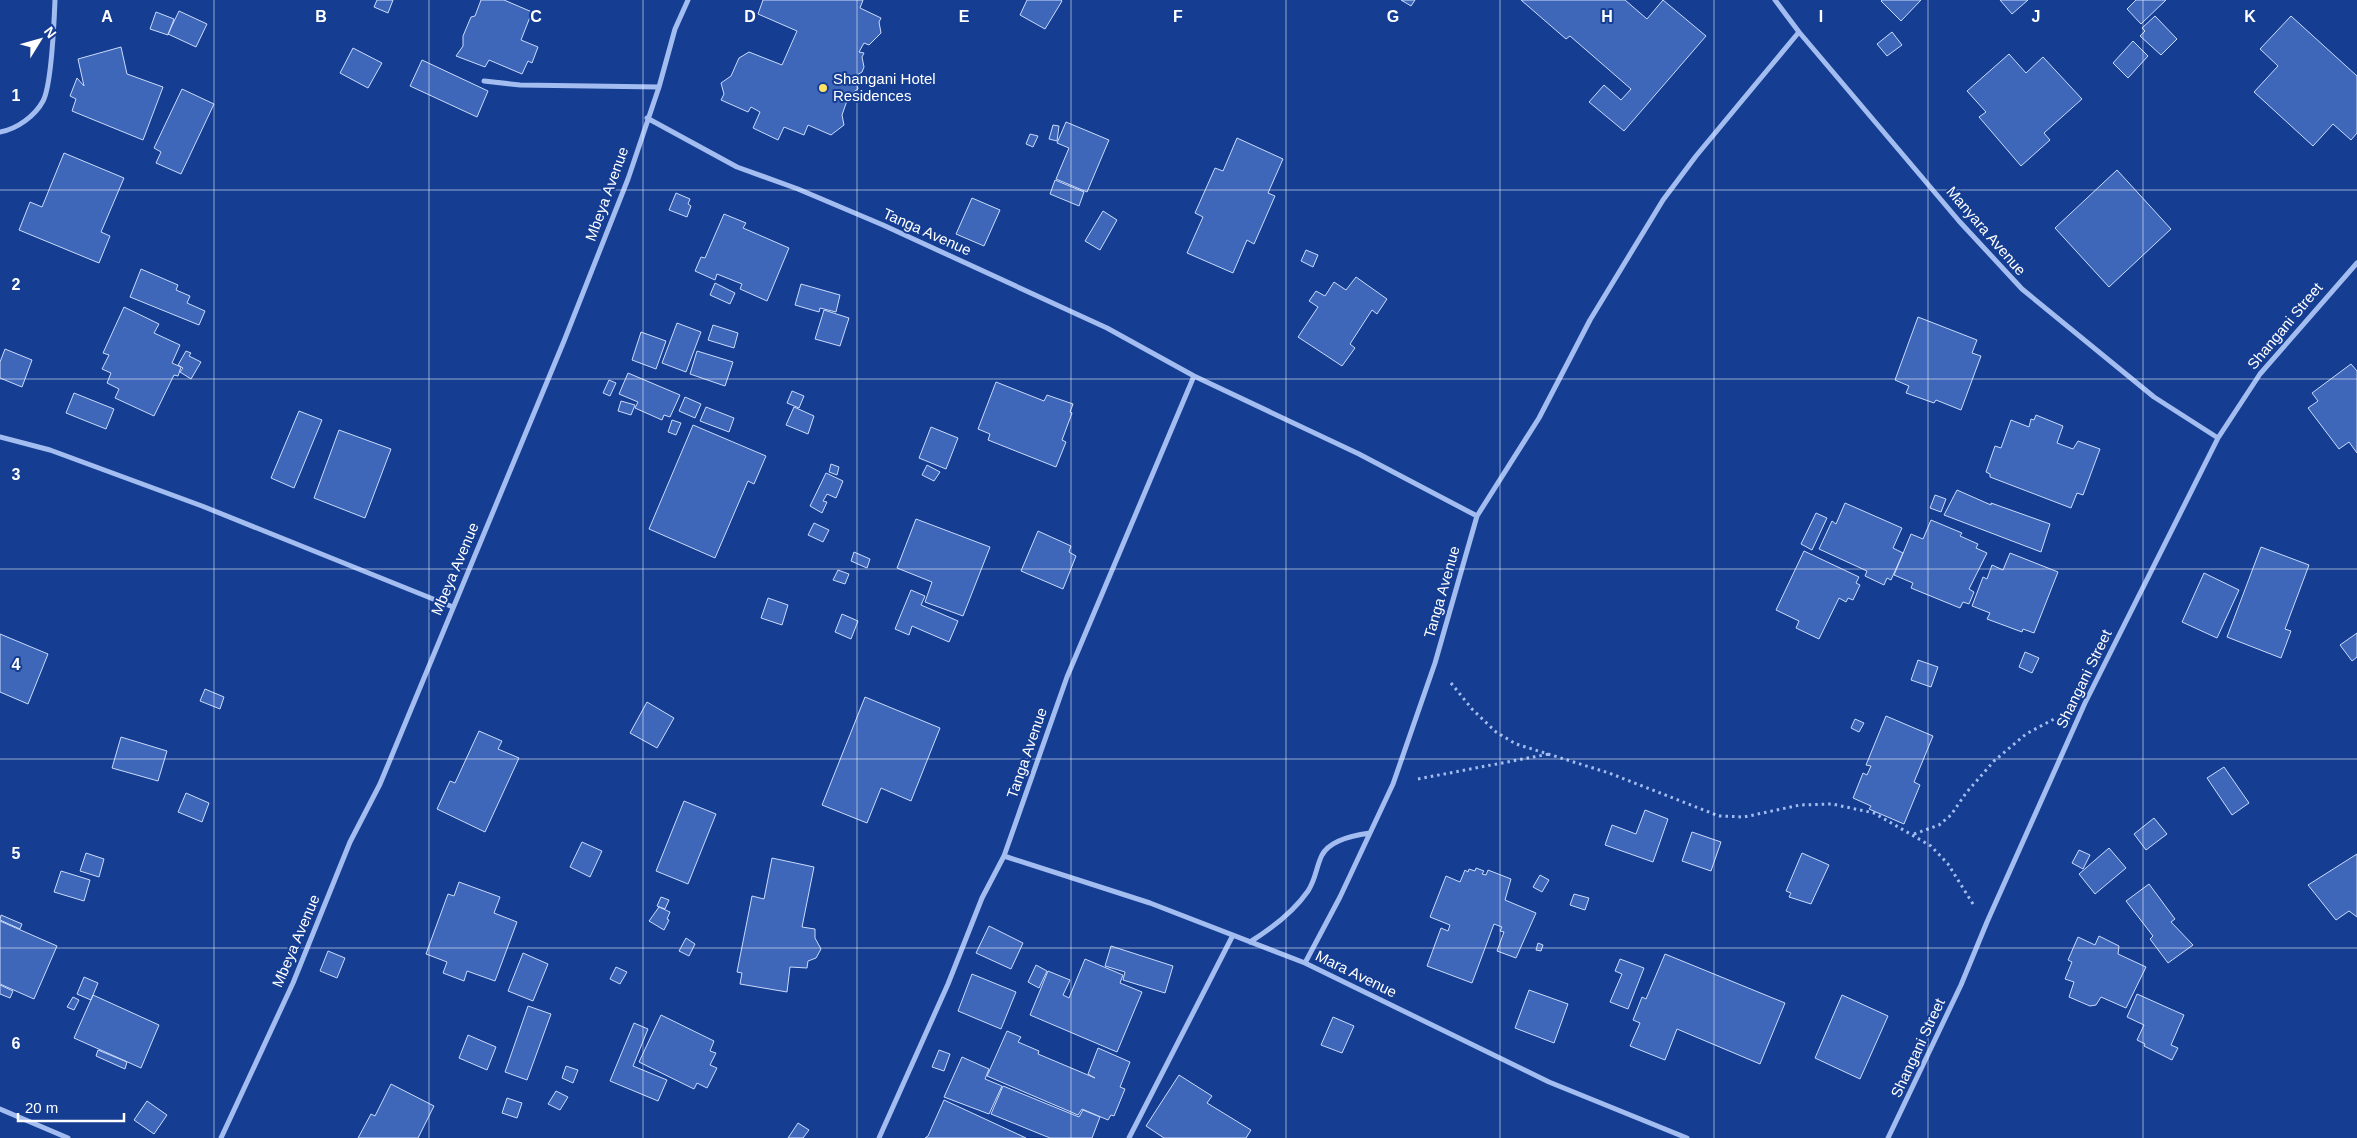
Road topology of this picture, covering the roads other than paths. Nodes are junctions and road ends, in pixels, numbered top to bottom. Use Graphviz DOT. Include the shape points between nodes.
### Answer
graph roads {
  1 [pos="55,0"];
  2 [pos="688,0"];
  3 [pos="1775,0"];
  4 [pos="1798,32"];
  5 [pos="484,81"];
  6 [pos="659,86"];
  7 [pos="647,118"];
  8 [pos="0,132"];
  9 [pos="2357,264"];
  10 [pos="1194,376"];
  11 [pos="0,437"];
  12 [pos="2218,438"];
  13 [pos="1477,516"];
  14 [pos="453,607"];
  15 [pos="1370,833"];
  16 [pos="1004,856"];
  17 [pos="1233,935"];
  18 [pos="1250,942"];
  19 [pos="1305,963"];
  20 [pos="0,1109"];
  21 [pos="68,1138"];
  22 [pos="221,1138"];
  23 [pos="880,1138"];
  24 [pos="1130,1138"];
  25 [pos="1687,1138"];
  26 [pos="1888,1138"];
  1 -- 8 [label="street" via="50,67 43,102 19,125"];
  2 -- 6 [label="street, Mbeya Avenue" via="675,29"];
  3 -- 4 [label="street, Manyara Avenue"];
  4 -- 12 [label="street, Manyara Avenue" via="1959,221 2022,289 2154,397"];
  4 -- 13 [label="street" via="1663,200 1590,320 1539,418"];
  5 -- 6 [label="street" via="520,85"];
  6 -- 7 [label="street, Mbeya Avenue"];
  7 -- 10 [label="street, Tanga Avenue" via="737,167 832,203 1046,299"];
  7 -- 14 [label="street, Mbeya Avenue" via="628,179"];
  9 -- 12 [label="street, Shangani Street" via="2260,374"];
  10 -- 13 [label="street, Tanga Avenue" via="1359,454"];
  10 -- 16 [label="street, Tanga Avenue" via="1067,677"];
  11 -- 14 [label="street" via="50,450 202,506"];
  12 -- 26 [label="street, Shangani Street" via="2085,703 1962,985"];
  13 -- 15 [label="street, Tanga Avenue" via="1435,662 1392,784"];
  14 -- 22 [label="street, Mbeya Avenue" via="380,784 350,842 293,983"];
  15 -- 18 [label="street" via="1328,848 1302,898"];
  15 -- 19 [label="street, Tanga Avenue"];
  16 -- 17 [label="street, Mara Avenue" via="1150,903"];
  16 -- 23 [label="street, Tanga Avenue" via="982,898"];
  17 -- 18 [label="street, Mara Avenue"];
  17 -- 24 [label="street"];
  18 -- 19 [label="street, Mara Avenue"];
  19 -- 25 [label="street, Mara Avenue" via="1549,1082"];
  20 -- 21 [label="street"];
}
